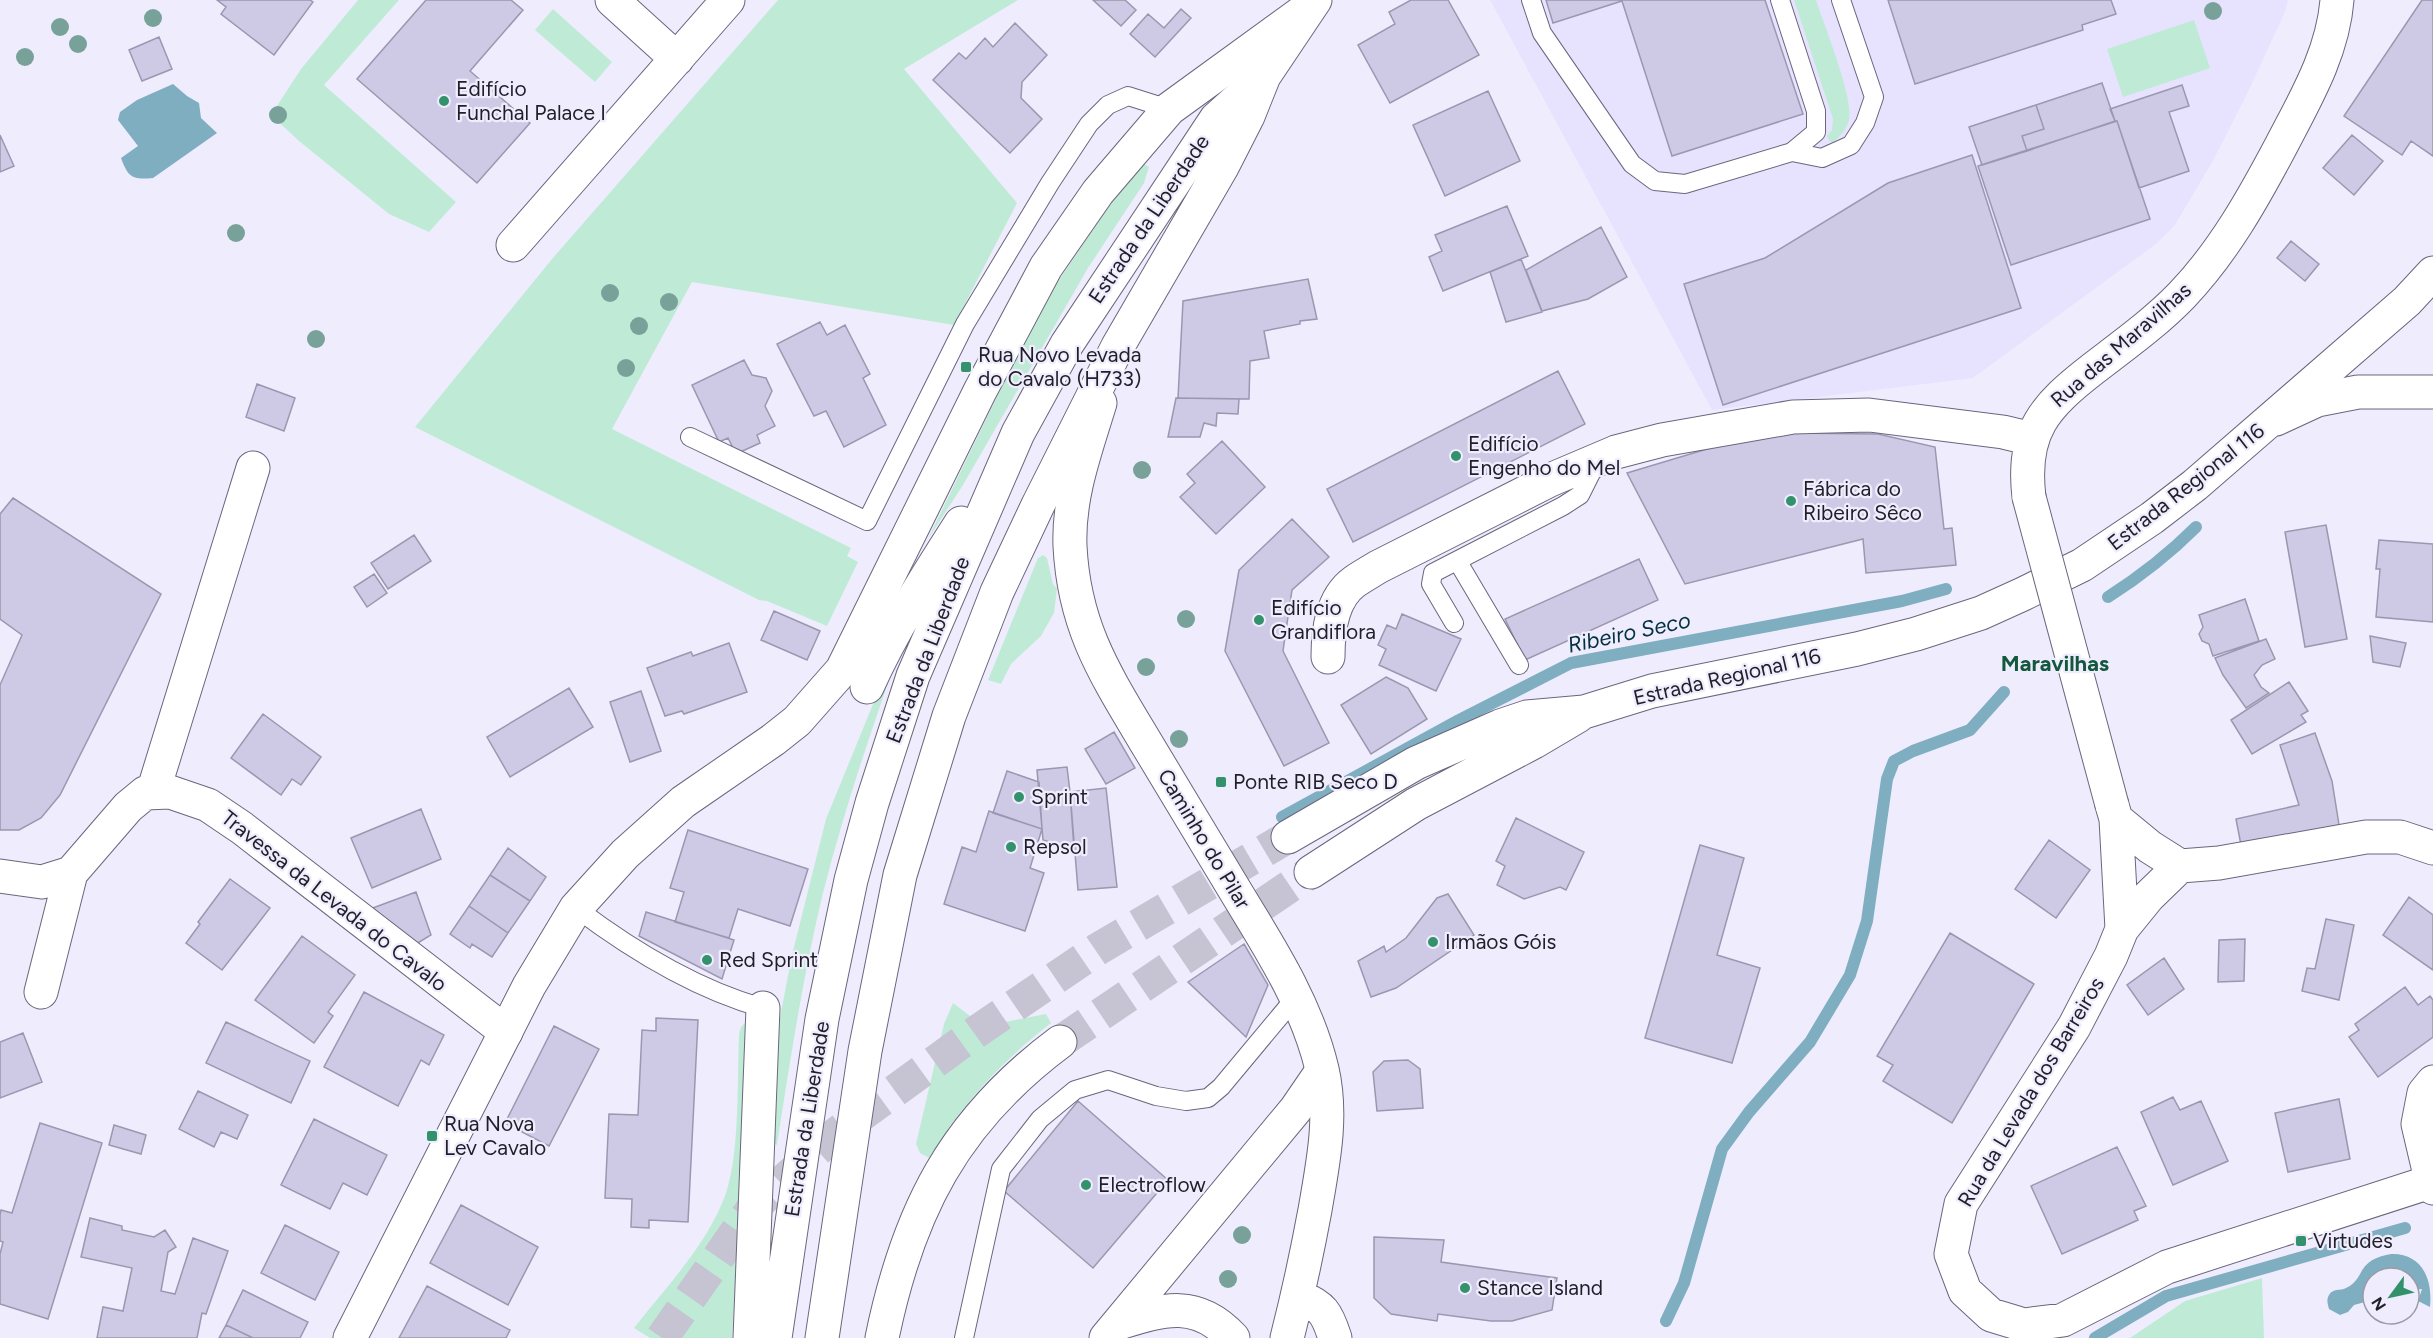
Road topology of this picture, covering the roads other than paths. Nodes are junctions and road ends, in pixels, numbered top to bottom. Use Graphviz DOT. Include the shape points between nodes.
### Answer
graph roads {
  1 [pos="612,0"];
  2 [pos="728,0"];
  3 [pos="1531,0"];
  4 [pos="1780,0"];
  5 [pos="1841,0"];
  6 [pos="2337,0"];
  7 [pos="1313,3"];
  8 [pos="677,58"];
  9 [pos="1264,75"];
  10 [pos="1169,109"];
  11 [pos="1792,152"];
  12 [pos="513,245"];
  13 [pos="2433,273"];
  14 [pos="1118,346"];
  15 [pos="2433,392"];
  16 [pos="2266,424"];
  17 [pos="1018,433"];
  18 [pos="690,437"];
  19 [pos="2032,438"];
  20 [pos="1598,459"];
  21 [pos="253,468"];
  22 [pos="1458,562"];
  23 [pos="1454,623"];
  24 [pos="1328,657"];
  25 [pos="1519,665"];
  26 [pos="867,687"];
  27 [pos="1584,712"];
  28 [pos="162,792"];
  29 [pos="2114,812"];
  30 [pos="1288,837"];
  31 [pos="2433,848"];
  32 [pos="2180,866"];
  33 [pos="1311,872"];
  34 [pos="71,873"];
  35 [pos="3,877"];
  36 [pos="576,908"];
  37 [pos="2122,928"];
  38 [pos="41,992"];
  39 [pos="1296,997"];
  40 [pos="763,1008"];
  41 [pos="506,1032"];
  42 [pos="1060,1042"];
  43 [pos="1322,1071"];
  44 [pos="2433,1082"];
  45 [pos="2432,1184"];
  46 [pos="1298,1296"];
  47 [pos="1113,1331"];
  48 [pos="350,1338"];
  49 [pos="750,1338"];
  50 [pos="775,1338"];
  51 [pos="822,1338"];
  52 [pos="882,1338"];
  53 [pos="964,1338"];
  54 [pos="1233,1338"];
  55 [pos="1287,1338"];
  56 [pos="1335,1338"];
  1 -- 8 [label="street"];
  2 -- 8 [label="street"];
  3 -- 11 [label="lane" via="1542,33 1632,164 1655,181 1685,184"];
  4 -- 11 [label="lane" via="1816,111 1816,132"];
  5 -- 11 [label="lane" via="1874,97 1865,123 1851,145 1822,158"];
  6 -- 19 [label="street, Rua das Maravilhas" via="2332,34 2319,73 2236,225 2182,296 2061,394"];
  7 -- 9 [label="street, Estrada da Liberdade"];
  7 -- 10 [label="street"];
  8 -- 12 [label="street"];
  9 -- 14 [label="street, Estrada da Liberdade" via="1222,167"];
  9 -- 17 [label="street, Estrada da Liberdade" via="1216,120 1077,327"];
  10 -- 18 [label="lane" via="1128,96 1108,105 1089,123 965,324 867,520"];
  10 -- 36 [label="street" via="1098,192 1046,267 842,670 797,721 683,802 625,854"];
  13 -- 16 [label="street, Estrada Regional 116" via="2407,301"];
  14 -- 39 [label="street, Caminho do Pilar" via="1079,469 1072,508 1070,544 1081,617 1105,674"];
  14 -- 51 [label="street, Estrada da Liberdade" via="997,592 926,786 900,875 865,1052"];
  15 -- 16 [label="street" via="2358,392 2317,400"];
  16 -- 27 [label="street, Estrada Regional 116" via="2195,485 2110,547 2082,565 1982,613 1857,649 1652,691"];
  17 -- 26 [label="street" via="912,600"];
  17 -- 50 [label="street, Estrada da Liberdade" via="913,676 851,880 822,1019"];
  19 -- 20 [label="street" via="1869,415 1793,417 1662,440"];
  19 -- 29 [label="street, Rua das Maravilhas, bridge" via="2027,458 2029,497"];
  20 -- 22 [label="lane" via="1580,495"];
  20 -- 24 [label="street" via="1378,567 1352,584 1338,603 1328,629"];
  21 -- 28 [label="street"];
  22 -- 23 [label="lane" via="1433,573 1431,584"];
  22 -- 25 [label="lane"];
  27 -- 30 [label="street, Estrada Regional 116" via="1527,717 1464,740 1416,763"];
  27 -- 33 [label="street, Estrada Regional 116" via="1416,804"];
  28 -- 34 [label="street" via="145,793 128,807"];
  28 -- 41 [label="street, Travessa da Levada do Cavalo" via="208,805 242,828"];
  29 -- 32 [label="street" via="2150,847"];
  29 -- 37 [label="street, Rua da Levada dos Barreiros"];
  31 -- 32 [label="street" via="2400,837 2366,837"];
  32 -- 37 [label="street"];
  34 -- 35 [label="street" via="42,882"];
  34 -- 38 [label="street"];
  36 -- 40 [label="lane" via="632,948 678,974 725,997"];
  36 -- 41 [label="street" via="551,946"];
  37 -- 45 [label="street, Rua da Levada dos Barreiros" via="2074,1027 1961,1204 1951,1254 1965,1291 1991,1315 2024,1325 2063,1320 2167,1267"];
  39 -- 43 [label="street, Caminho do Pilar"];
  39 -- 53 [label="lane" via="1208,1098 1186,1101 1156,1096 1108,1080 1075,1090 1040,1119 1001,1169"];
  40 -- 49 [label="street"];
  41 -- 48 [label="street"];
  42 -- 52 [label="street" via="1001,1092 944,1165 924,1201 907,1245"];
  43 -- 46 [label="street, Caminho do Pilar" via="1327,1120 1323,1162"];
  43 -- 47 [label="street" via="1296,1109"];
  44 -- 45 [label="street" via="2424,1093 2418,1124"];
  46 -- 55 [label="street, Caminho do Pilar"];
  46 -- 56 [label="street" via="1322,1308"];
  47 -- 54 [label="street" via="1161,1311 1194,1312 1215,1321"];
}
